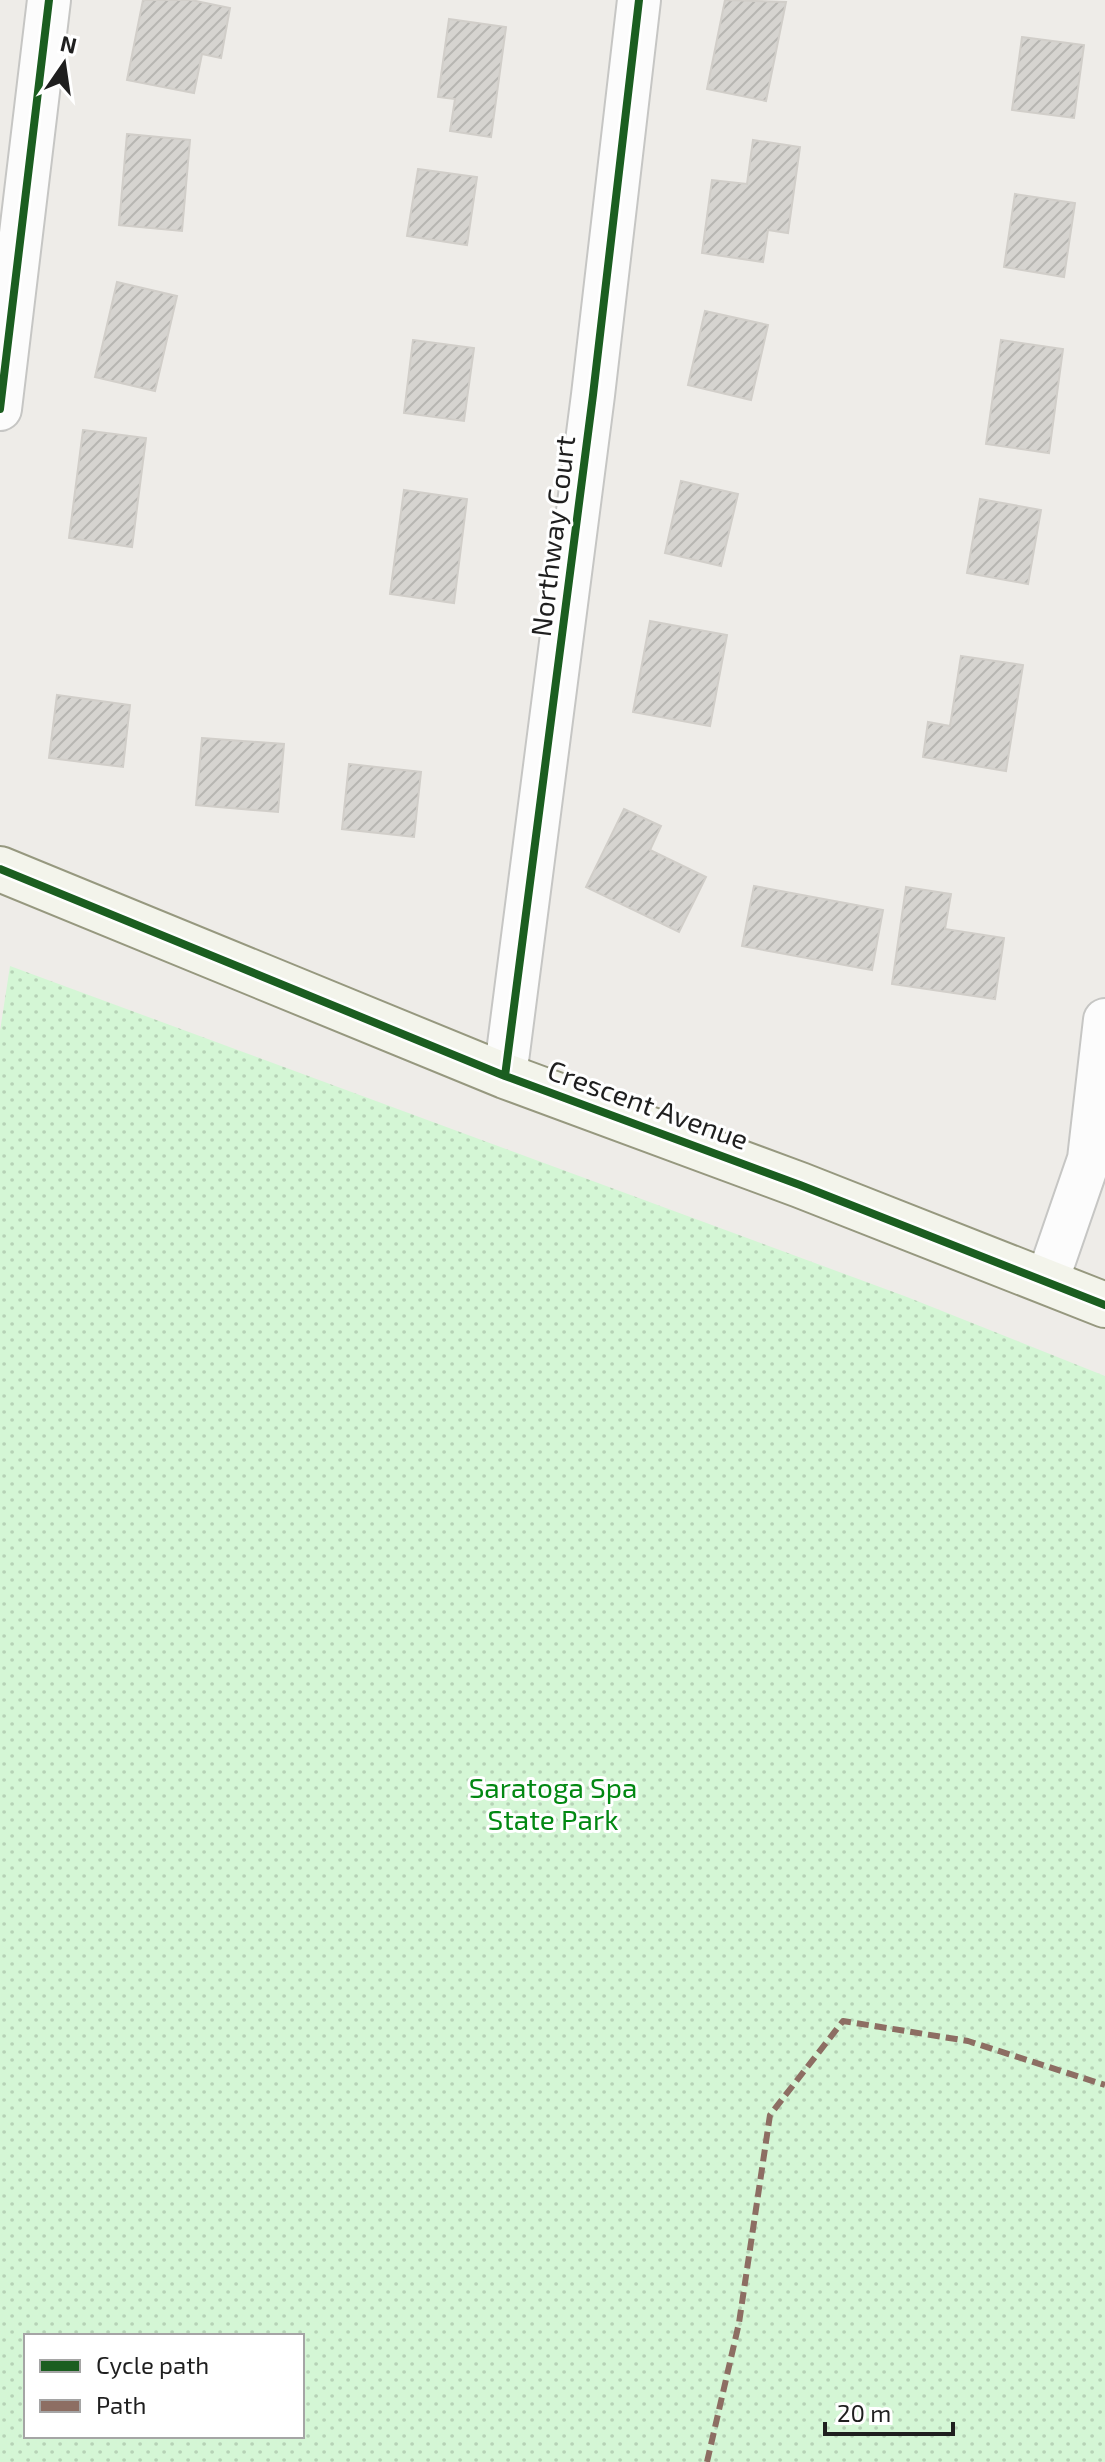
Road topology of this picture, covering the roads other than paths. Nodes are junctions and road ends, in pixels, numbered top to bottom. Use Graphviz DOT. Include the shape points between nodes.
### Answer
graph roads {
  1 [pos="49,0"];
  2 [pos="639,0"];
  3 [pos="0,409"];
  4 [pos="0,869"];
  5 [pos="1105,1020"];
  6 [pos="505,1076"];
  7 [pos="1047,1281"];
  8 [pos="1105,1305"];
  1 -- 3 [label="street"];
  2 -- 6 [label="street, Northway Court"];
  4 -- 6 [label="street, Crescent Avenue"];
  5 -- 7 [label="street" via="1089,1159"];
  6 -- 7 [label="street, Crescent Avenue"];
  7 -- 8 [label="street, Crescent Avenue"];
}
